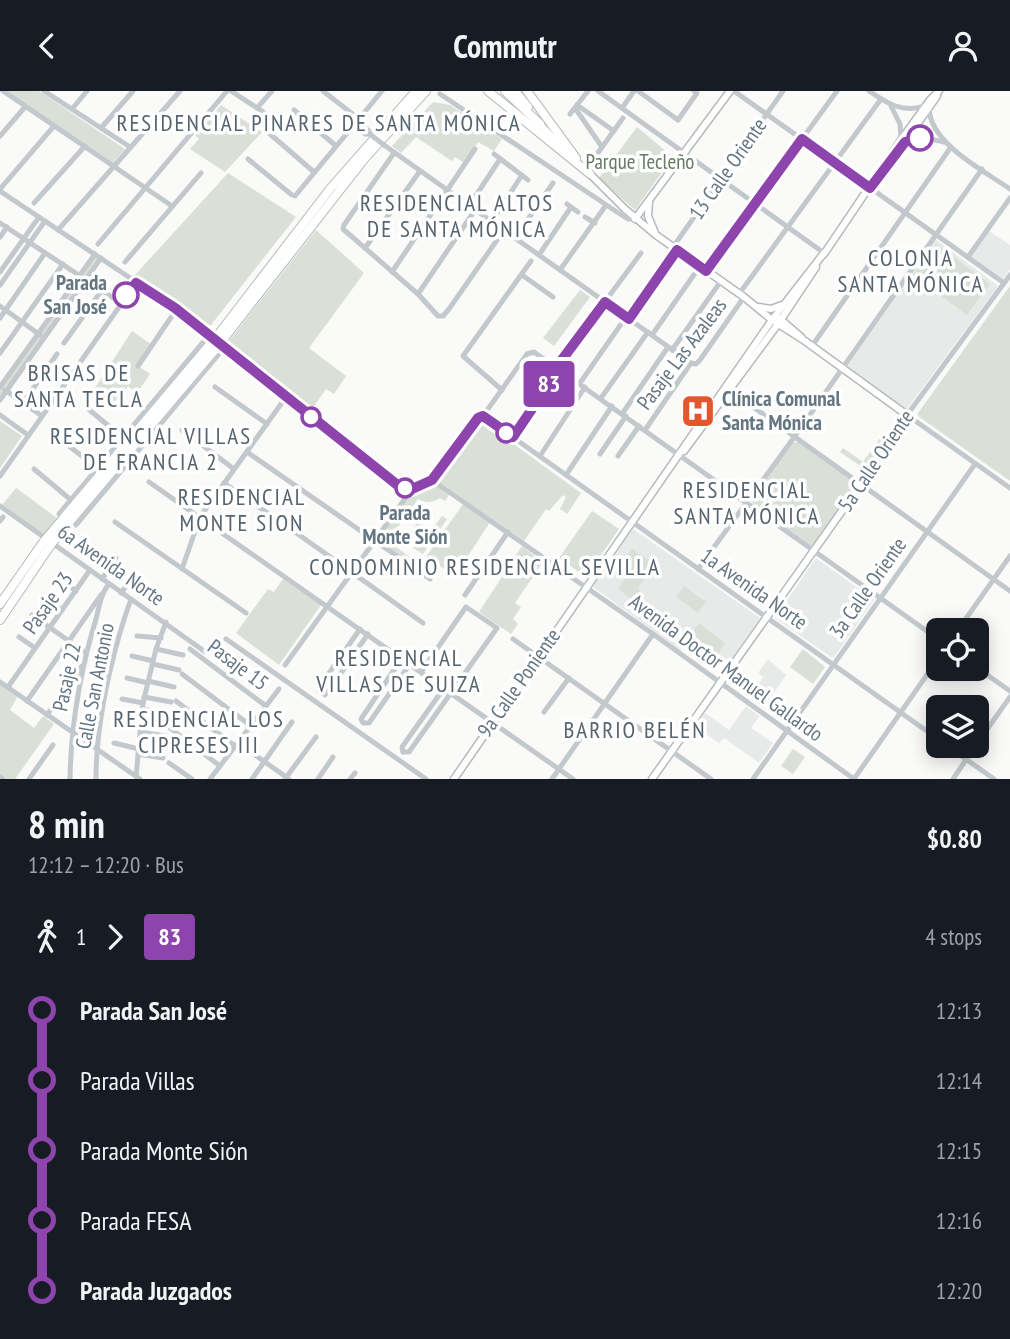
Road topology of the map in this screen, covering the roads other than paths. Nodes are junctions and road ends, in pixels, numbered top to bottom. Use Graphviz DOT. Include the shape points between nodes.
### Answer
graph roads {
  1 [pos="3,91"];
  2 [pos="44,91"];
  3 [pos="88,91"];
  4 [pos="133,91"];
  5 [pos="180,91"];
  6 [pos="229,91"];
  7 [pos="272,91"];
  8 [pos="323,91"];
  9 [pos="416,91"];
  10 [pos="426,91"];
  11 [pos="488,91"];
  12 [pos="505,91"];
  13 [pos="515,91"];
  14 [pos="527,91"];
  15 [pos="588,91"];
  16 [pos="598,91"];
  17 [pos="636,91"];
  18 [pos="652,91"];
  19 [pos="694,91"];
  20 [pos="732,91"];
  21 [pos="783,91"];
  22 [pos="837,91"];
  23 [pos="869,91"];
  24 [pos="939,91"];
  25 [pos="379,92"];
  26 [pos="436,92"];
  27 [pos="647,98"];
  28 [pos="881,99"];
  29 [pos="576,106"];
  30 [pos="891,106"];
  31 [pos="25,107"];
  32 [pos="927,107"];
  33 [pos="257,108"];
  34 [pos="622,108"];
  35 [pos="72,109"];
  36 [pos="294,110"];
  37 [pos="406,112"];
  38 [pos="570,114"];
  39 [pos="766,114"];
  40 [pos="623,118"];
  41 [pos="274,119"];
  42 [pos="356,122"];
  43 [pos="540,124"];
  44 [pos="54,127"];
  45 [pos="101,128"];
  46 [pos="614,131"];
  47 [pos="270,134"];
  48 [pos="0,136"];
  49 [pos="802,139"];
  50 [pos="903,141"];
  51 [pos="944,142"];
  52 [pos="85,146"];
  53 [pos="336,146"];
  54 [pos="602,147"];
  55 [pos="951,147"];
  56 [pos="130,148"];
  57 [pos="475,149"];
  58 [pos="394,153"];
  59 [pos="683,153"];
  60 [pos="494,154"];
  61 [pos="248,159"];
  62 [pos="500,159"];
  63 [pos="592,161"];
  64 [pos="835,163"];
  65 [pos="580,164"];
  66 [pos="114,166"];
  67 [pos="982,169"];
  68 [pos="420,171"];
  69 [pos="314,172"];
  70 [pos="201,173"];
  71 [pos="590,174"];
  72 [pos="522,175"];
  73 [pos="720,179"];
  74 [pos="528,180"];
  75 [pos="553,183"];
  76 [pos="146,187"];
  77 [pos="870,188"];
  78 [pos="1010,189"];
  79 [pos="0,190"];
  80 [pos="448,190"];
  81 [pos="651,196"];
  82 [pos="1010,198"];
  83 [pos="34,203"];
  84 [pos="754,204"];
  85 [pos="469,205"];
  86 [pos="173,206"];
  87 [pos="604,208"];
  88 [pos="475,210"];
  89 [pos="578,212"];
  90 [pos="905,213"];
  91 [pos="39,217"];
  92 [pos="585,217"];
  93 [pos="635,219"];
  94 [pos="45,221"];
  95 [pos="492,221"];
  96 [pos="0,222"];
  97 [pos="595,223"];
  98 [pos="7,227"];
  99 [pos="788,227"];
  100 [pos="58,230"];
  101 [pos="504,230"];
  102 [pos="936,234"];
  103 [pos="656,235"];
  104 [pos="0,237"];
  105 [pos="24,238"];
  106 [pos="515,238"];
  107 [pos="30,243"];
  108 [pos="98,244"];
  109 [pos="675,248"];
  110 [pos="365,249"];
  111 [pos="46,253"];
  112 [pos="641,253"];
  113 [pos="824,253"];
  114 [pos="95,254"];
  115 [pos="539,255"];
  116 [pos="968,257"];
  117 [pos="101,258"];
  118 [pos="531,261"];
  119 [pos="125,262"];
  120 [pos="63,264"];
  121 [pos="703,268"];
  122 [pos="561,270"];
  123 [pos="0,272"];
  124 [pos="392,272"];
  125 [pos="79,275"];
  126 [pos="522,275"];
  127 [pos="1010,275"];
  128 [pos="86,280"];
  129 [pos="720,281"];
  130 [pos="136,283"];
  131 [pos="1004,283"];
  132 [pos="0,285"];
  133 [pos="102,290"];
  134 [pos="418,294"];
  135 [pos="742,296"];
  136 [pos="553,297"];
  137 [pos="605,302"];
  138 [pos="121,303"];
  139 [pos="784,304"];
  140 [pos="755,306"];
  141 [pos="3,308"];
  142 [pos="176,310"];
  143 [pos="0,318"];
  144 [pos="628,318"];
  145 [pos="776,320"];
  146 [pos="22,322"];
  147 [pos="767,328"];
  148 [pos="38,333"];
  149 [pos="650,334"];
  150 [pos="210,336"];
  151 [pos="45,338"];
  152 [pos="64,343"];
  153 [pos="812,346"];
  154 [pos="223,347"];
  155 [pos="670,348"];
  156 [pos="0,353"];
  157 [pos="57,354"];
  158 [pos="691,363"];
  159 [pos="138,366"];
  160 [pos="558,368"];
  161 [pos="842,368"];
  162 [pos="582,385"];
  163 [pos="0,387"];
  164 [pos="215,387"];
  165 [pos="727,389"];
  166 [pos="502,390"];
  167 [pos="7,391"];
  168 [pos="286,397"];
  169 [pos="601,398"];
  170 [pos="0,400"];
  171 [pos="23,403"];
  172 [pos="86,407"];
  173 [pos="612,407"];
  174 [pos="0,415"];
  175 [pos="624,415"];
  176 [pos="907,415"];
  177 [pos="42,416"];
  178 [pos="483,416"];
  179 [pos="267,424"];
  180 [pos="639,426"];
  181 [pos="182,430"];
  182 [pos="645,430"];
  183 [pos="28,435"];
  184 [pos="794,436"];
  185 [pos="513,437"];
  186 [pos="123,438"];
  187 [pos="60,439"];
  188 [pos="247,452"];
  189 [pos="600,454"];
  190 [pos="680,455"];
  191 [pos="540,456"];
  192 [pos="618,456"];
  193 [pos="975,464"];
  194 [pos="97,468"];
  195 [pos="34,469"];
  196 [pos="234,469"];
  197 [pos="566,475"];
  198 [pos="0,476"];
  199 [pos="432,480"];
  200 [pos="149,482"];
  201 [pos="224,483"];
  202 [pos="861,484"];
  203 [pos="1010,488"];
  204 [pos="412,489"];
  205 [pos="71,500"];
  206 [pos="746,503"];
  207 [pos="0,506"];
  208 [pos="59,514"];
  209 [pos="200,517"];
  210 [pos="279,521"];
  211 [pos="115,522"];
  212 [pos="633,523"];
  213 [pos="76,525"];
  214 [pos="288,527"];
  215 [pos="928,531"];
  216 [pos="508,532"];
  217 [pos="50,540"];
  218 [pos="375,541"];
  219 [pos="814,551"];
  220 [pos="1010,556"];
  221 [pos="116,558"];
  222 [pos="182,569"];
  223 [pos="698,569"];
  224 [pos="90,570"];
  225 [pos="352,573"];
  226 [pos="56,577"];
  227 [pos="132,577"];
  228 [pos="102,579"];
  229 [pos="430,579"];
  230 [pos="994,579"];
  231 [pos="107,586"];
  232 [pos="586,588"];
  233 [pos="76,591"];
  234 [pos="1010,591"];
  235 [pos="121,593"];
  236 [pos="465,595"];
  237 [pos="43,597"];
  238 [pos="881,599"];
  239 [pos="131,600"];
  240 [pos="0,604"];
  241 [pos="327,606"];
  242 [pos="62,610"];
  243 [pos="246,613"];
  244 [pos="32,615"];
  245 [pos="767,618"];
  246 [pos="966,618"];
  247 [pos="0,620"];
  248 [pos="166,622"];
  249 [pos="422,623"];
  250 [pos="50,628"];
  251 [pos="360,629"];
  252 [pos="926,631"];
  253 [pos="368,634"];
  254 [pos="653,634"];
  255 [pos="137,636"];
  256 [pos="19,637"];
  257 [pos="161,638"];
  258 [pos="226,639"];
  259 [pos="513,639"];
  260 [pos="69,641"];
  261 [pos="36,648"];
  262 [pos="156,649"];
  263 [pos="190,649"];
  264 [pos="204,651"];
  265 [pos="86,653"];
  266 [pos="183,655"];
  267 [pos="132,656"];
  268 [pos="538,656"];
  269 [pos="402,658"];
  270 [pos="153,663"];
  271 [pos="84,664"];
  272 [pos="410,664"];
  273 [pos="285,665"];
  274 [pos="834,665"];
  275 [pos="421,672"];
  276 [pos="926,676"];
  277 [pos="989,676"];
  278 [pos="127,678"];
  279 [pos="569,678"];
  280 [pos="0,682"];
  281 [pos="148,682"];
  282 [pos="721,683"];
  283 [pos="8,687"];
  284 [pos="174,687"];
  285 [pos="444,688"];
  286 [pos="279,689"];
  287 [pos="1010,691"];
  288 [pos="450,692"];
  289 [pos="1010,697"];
  290 [pos="122,699"];
  291 [pos="27,701"];
  292 [pos="143,703"];
  293 [pos="605,704"];
  294 [pos="266,706"];
  295 [pos="544,712"];
  296 [pos="901,712"];
  297 [pos="169,713"];
  298 [pos="47,715"];
  299 [pos="118,721"];
  300 [pos="492,721"];
  301 [pos="292,722"];
  302 [pos="251,726"];
  303 [pos="989,727"];
  304 [pos="170,728"];
  305 [pos="140,729"];
  306 [pos="788,731"];
  307 [pos="926,731"];
  308 [pos="72,732"];
  309 [pos="165,736"];
  310 [pos="316,737"];
  311 [pos="114,743"];
  312 [pos="236,744"];
  313 [pos="53,745"];
  314 [pos="96,748"];
  315 [pos="139,751"];
  316 [pos="672,751"];
  317 [pos="333,757"];
  318 [pos="163,758"];
  319 [pos="963,758"];
  320 [pos="966,760"];
  321 [pos="265,762"];
  322 [pos="169,763"];
  323 [pos="220,766"];
  324 [pos="559,769"];
  325 [pos="355,773"];
  326 [pos="138,778"];
  327 [pos="287,778"];
  328 [pos="29,779"];
  329 [pos="70,779"];
  330 [pos="96,779"];
  331 [pos="192,779"];
  332 [pos="210,779"];
  333 [pos="252,779"];
  334 [pos="318,779"];
  335 [pos="350,779"];
  336 [pos="426,779"];
  337 [pos="454,779"];
  338 [pos="552,779"];
  339 [pos="573,779"];
  340 [pos="652,779"];
  341 [pos="711,779"];
  342 [pos="753,779"];
  343 [pos="854,779"];
  344 [pos="953,779"];
  345 [pos="994,779"];
  1 -- 31 [label="street"];
  2 -- 35 [label="street"];
  3 -- 35 [label="street"];
  4 -- 45 [label="street"];
  5 -- 56 [label="street"];
  6 -- 33 [label="street"];
  6 -- 76 [label="street"];
  7 -- 33 [label="street"];
  8 -- 42 [label="street"];
  9 -- 217 [label="highway" via="330,189"];
  10 -- 37 [label="highway"];
  11 -- 71 [label="highway"];
  12 -- 43 [label="highway"];
  13 -- 43 [label="highway"];
  14 -- 65 [label="highway"];
  15 -- 29 [label="street"];
  16 -- 34 [label="street"];
  17 -- 27 [label="street"];
  17 -- 34 [label="street"];
  18 -- 27 [label="street"];
  19 -- 27 [label="street" via="697,93 678,120"];
  20 -- 39 [label="street"];
  20 -- 59 [label="main road, 13 Calle Oriente"];
  21 -- 39 [label="street, 13 Calle Oriente"];
  22 -- 49 [label="street"];
  23 -- 28 [label="street"];
  24 -- 32 [label="main road"];
  25 -- 42 [label="street"];
  26 -- 37 [label="highway"];
  26 -- 93 [label="street" via="617,212"];
  28 -- 30 [label="street"];
  28 -- 64 [label="street, Pasaje Las Azaleas"];
  29 -- 38 [label="street"];
  29 -- 46 [label="street"];
  29 -- 54 [label="street"];
  30 -- 32 [label="street"];
  30 -- 50 [label="street"];
  31 -- 44 [label="street"];
  31 -- 48 [label="street"];
  32 -- 50 [label="main road"];
  32 -- 51 [label="street"];
  33 -- 41 [label="street"];
  34 -- 59 [label="street"];
  35 -- 45 [label="street"];
  36 -- 53 [label="street"];
  37 -- 217 [label="highway" via="214,351"];
  39 -- 49 [label="street"];
  39 -- 73 [label="street, 13 Calle Oriente"];
  40 -- 46 [label="street"];
  42 -- 53 [label="street"];
  42 -- 58 [label="street, bridge" via="365,134"];
  43 -- 65 [label="main road"];
  44 -- 52 [label="street"];
  44 -- 79 [label="street"];
  45 -- 56 [label="street"];
  46 -- 54 [label="street"];
  47 -- 69 [label="street"];
  49 -- 64 [label="street"];
  49 -- 84 [label="street"];
  50 -- 51 [label="street" via="925,137"];
  50 -- 77 [label="main road"];
  51 -- 55 [label="street"];
  52 -- 66 [label="street"];
  52 -- 83 [label="street"];
  53 -- 69 [label="street"];
  54 -- 63 [label="street"];
  55 -- 67 [label="street"];
  55 -- 90 [label="street"];
  56 -- 66 [label="street"];
  57 -- 80 [label="street"];
  58 -- 68 [label="street"];
  58 -- 110 [label="street" via="344,225"];
  59 -- 73 [label="street"];
  59 -- 81 [label="main road, 13 Calle Oriente"];
  60 -- 62 [label="street"];
  61 -- 69 [label="street" via="294,196"];
  62 -- 72 [label="street"];
  62 -- 85 [label="street"];
  64 -- 77 [label="street"];
  64 -- 99 [label="street, Pasaje Las Azaleas"];
  65 -- 71 [label="main road"];
  66 -- 76 [label="street"];
  66 -- 100 [label="street"];
  67 -- 78 [label="street"];
  67 -- 102 [label="street"];
  68 -- 80 [label="street"];
  68 -- 110 [label="street"];
  70 -- 86 [label="street"];
  71 -- 93 [label="main road"];
  72 -- 74 [label="street"];
  72 -- 95 [label="street"];
  73 -- 84 [label="street"];
  73 -- 109 [label="street, 13 Calle Oriente"];
  75 -- 106 [label="street"];
  76 -- 86 [label="street"];
  76 -- 108 [label="street"];
  77 -- 90 [label="street"];
  77 -- 113 [label="main road"];
  79 -- 91 [label="street"];
  80 -- 85 [label="street"];
  80 -- 124 [label="street"];
  81 -- 93 [label="main road, 13 Calle Oriente"];
  81 -- 103 [label="main road" via="648,211"];
  82 -- 116 [label="street"];
  84 -- 99 [label="street"];
  84 -- 121 [label="street"];
  85 -- 88 [label="street"];
  86 -- 119 [label="street"];
  87 -- 97 [label="street"];
  88 -- 95 [label="street"];
  88 -- 134 [label="street"];
  89 -- 115 [label="street" via="569,206"];
  90 -- 102 [label="street"];
  90 -- 153 [label="street"];
  91 -- 94 [label="street"];
  91 -- 105 [label="street"];
  92 -- 97 [label="street"];
  93 -- 103 [label="main road"];
  94 -- 100 [label="street"];
  94 -- 107 [label="street"];
  95 -- 101 [label="street"];
  96 -- 98 [label="street"];
  97 -- 122 [label="street"];
  98 -- 104 [label="street"];
  98 -- 105 [label="street"];
  99 -- 113 [label="street"];
  99 -- 135 [label="street, Pasaje Las Azaleas"];
  100 -- 114 [label="street"];
  101 -- 106 [label="street"];
  101 -- 134 [label="street" via="443,316"];
  102 -- 116 [label="street"];
  102 -- 161 [label="street"];
  103 -- 109 [label="main road"];
  105 -- 107 [label="street"];
  105 -- 123 [label="street"];
  106 -- 115 [label="street"];
  107 -- 111 [label="street"];
  107 -- 132 [label="street"];
  109 -- 121 [label="main road"];
  109 -- 144 [label="street, 13 Calle Oriente"];
  110 -- 124 [label="street"];
  111 -- 120 [label="street"];
  111 -- 141 [label="street"];
  112 -- 137 [label="street"];
  113 -- 139 [label="main road"];
  113 -- 145 [label="main road"];
  114 -- 117 [label="street"];
  114 -- 125 [label="street"];
  115 -- 122 [label="street"];
  116 -- 131 [label="street"];
  117 -- 128 [label="street"];
  117 -- 130 [label="street"];
  118 -- 126 [label="street"];
  120 -- 125 [label="street"];
  120 -- 146 [label="street"];
  121 -- 129 [label="main road"];
  121 -- 149 [label="street"];
  122 -- 137 [label="street"];
  124 -- 134 [label="street"];
  125 -- 128 [label="street"];
  125 -- 148 [label="street"];
  126 -- 136 [label="street"];
  126 -- 166 [label="street" via="463,356"];
  127 -- 131 [label="street, 5a Calle Oriente"];
  128 -- 133 [label="street"];
  128 -- 151 [label="street"];
  129 -- 135 [label="main road"];
  129 -- 155 [label="street"];
  130 -- 138 [label="street"];
  130 -- 142 [label="street"];
  131 -- 176 [label="street, 5a Calle Oriente"];
  133 -- 138 [label="street"];
  133 -- 152 [label="street"];
  135 -- 140 [label="main road"];
  135 -- 158 [label="street, Pasaje Las Azaleas" via="700,360"];
  137 -- 144 [label="street"];
  137 -- 160 [label="street"];
  138 -- 177 [label="street"];
  139 -- 140 [label="main road" via="771,309"];
  139 -- 145 [label="main road"];
  140 -- 145 [label="main road"];
  140 -- 147 [label="main road"];
  141 -- 143 [label="street"];
  141 -- 146 [label="street"];
  142 -- 150 [label="street"];
  142 -- 159 [label="street"];
  144 -- 149 [label="street"];
  144 -- 162 [label="street, 13 Calle Oriente"];
  145 -- 147 [label="main road"];
  145 -- 153 [label="main road"];
  145 -- 165 [label="main road"];
  146 -- 148 [label="street"];
  146 -- 156 [label="street"];
  147 -- 165 [label="main road"];
  148 -- 151 [label="street"];
  148 -- 163 [label="street"];
  149 -- 155 [label="street"];
  149 -- 169 [label="street"];
  150 -- 154 [label="street, bridge"];
  150 -- 186 [label="street"];
  151 -- 167 [label="street"];
  153 -- 161 [label="main road"];
  154 -- 168 [label="street"];
  154 -- 213 [label="street"];
  155 -- 158 [label="street"];
  155 -- 175 [label="street"];
  157 -- 171 [label="street"];
  158 -- 182 [label="street, Pasaje Las Azaleas"];
  160 -- 162 [label="street"];
  160 -- 166 [label="street" via="539,354 527,354"];
  160 -- 185 [label="street"];
  161 -- 176 [label="main road"];
  161 -- 184 [label="street"];
  162 -- 169 [label="street"];
  162 -- 191 [label="street, 13 Calle Oriente"];
  163 -- 167 [label="street"];
  164 -- 179 [label="street"];
  165 -- 184 [label="street"];
  165 -- 190 [label="main road, 9a Calle Poniente"];
  166 -- 178 [label="street"];
  167 -- 170 [label="street"];
  167 -- 171 [label="street"];
  168 -- 179 [label="street"];
  168 -- 204 [label="street" via="400,487"];
  169 -- 173 [label="street"];
  171 -- 177 [label="street"];
  172 -- 186 [label="street"];
  173 -- 175 [label="street"];
  173 -- 197 [label="street"];
  174 -- 183 [label="street"];
  175 -- 180 [label="street"];
  175 -- 189 [label="street"];
  176 -- 193 [label="street"];
  176 -- 202 [label="main road, 5a Calle Oriente"];
  177 -- 183 [label="street"];
  178 -- 185 [label="street, 1a Avenida Norte"];
  178 -- 199 [label="street"];
  179 -- 188 [label="street"];
  180 -- 182 [label="street"];
  180 -- 192 [label="street"];
  181 -- 196 [label="street"];
  182 -- 190 [label="street"];
  183 -- 198 [label="street"];
  184 -- 202 [label="street"];
  184 -- 206 [label="street"];
  185 -- 191 [label="street, 1a Avenida Norte"];
  186 -- 194 [label="street"];
  187 -- 194 [label="street"];
  188 -- 196 [label="street"];
  188 -- 218 [label="street"];
  190 -- 206 [label="street"];
  190 -- 212 [label="main road, 9a Calle Poniente"];
  191 -- 197 [label="street, 1a Avenida Norte"];
  193 -- 203 [label="street"];
  193 -- 215 [label="street, 3a Calle Oriente"];
  194 -- 205 [label="street"];
  195 -- 205 [label="street"];
  196 -- 201 [label="street"];
  197 -- 212 [label="street, 1a Avenida Norte"];
  199 -- 204 [label="street"];
  199 -- 216 [label="street, Avenida Doctor Manuel Gallardo"];
  200 -- 209 [label="street"];
  201 -- 209 [label="street"];
  201 -- 210 [label="street"];
  202 -- 215 [label="street"];
  202 -- 219 [label="main road, 5a Calle Oriente"];
  204 -- 218 [label="street"];
  205 -- 208 [label="street"];
  206 -- 219 [label="street"];
  206 -- 223 [label="street"];
  207 -- 224 [label="street, 6a Avenida Norte"];
  209 -- 222 [label="street"];
  209 -- 241 [label="street"];
  211 -- 222 [label="street"];
  212 -- 223 [label="street, 1a Avenida Norte"];
  212 -- 232 [label="main road, 9a Calle Poniente"];
  214 -- 225 [label="street"];
  215 -- 230 [label="street"];
  215 -- 238 [label="street, 3a Calle Oriente"];
  216 -- 232 [label="street, Avenida Doctor Manuel Gallardo"];
  216 -- 236 [label="street"];
  217 -- 240 [label="highway"];
  217 -- 247 [label="highway"];
  218 -- 225 [label="street"];
  218 -- 229 [label="street"];
  219 -- 238 [label="street"];
  219 -- 245 [label="main road, 5a Calle Oriente"];
  220 -- 230 [label="street"];
  221 -- 228 [label="street"];
  222 -- 243 [label="street"];
  223 -- 245 [label="street, 1a Avenida Norte"];
  224 -- 228 [label="street, 6a Avenida Norte"];
  224 -- 233 [label="street, Pasaje 23"];
  225 -- 241 [label="street"];
  225 -- 249 [label="street"];
  226 -- 233 [label="street"];
  227 -- 235 [label="street"];
  228 -- 231 [label="street, 6a Avenida Norte"];
  230 -- 234 [label="street"];
  230 -- 246 [label="street"];
  231 -- 235 [label="street, 6a Avenida Norte"];
  231 -- 260 [label="street"];
  231 -- 265 [label="street, Pasaje 22"];
  232 -- 254 [label="street, Avenida Doctor Manuel Gallardo"];
  232 -- 268 [label="main road, 9a Calle Poniente"];
  233 -- 242 [label="street, Pasaje 23"];
  235 -- 239 [label="street, 6a Avenida Norte"];
  237 -- 242 [label="street"];
  238 -- 252 [label="street"];
  238 -- 274 [label="street, 3a Calle Oriente"];
  239 -- 248 [label="street, 6a Avenida Norte"];
  239 -- 314 [label="street, Calle San Antonio" via="115,649"];
  241 -- 251 [label="street"];
  241 -- 273 [label="street"];
  242 -- 250 [label="street, Pasaje 23"];
  244 -- 250 [label="street"];
  245 -- 274 [label="street, 1a Avenida Norte"];
  245 -- 282 [label="main road, 5a Calle Oriente"];
  248 -- 257 [label="street"];
  248 -- 264 [label="street, 6a Avenida Norte"];
  250 -- 260 [label="street"];
  250 -- 261 [label="street, Pasaje 23"];
  251 -- 253 [label="street"];
  251 -- 253 [label="street" via="320,686 321,694 330,689"];
  253 -- 269 [label="street"];
  254 -- 282 [label="street, Avenida Doctor Manuel Gallardo"];
  254 -- 293 [label="street"];
  255 -- 257 [label="street"];
  256 -- 261 [label="street"];
  257 -- 262 [label="street"];
  258 -- 336 [label="street"];
  259 -- 268 [label="street"];
  260 -- 265 [label="street"];
  260 -- 291 [label="street"];
  261 -- 283 [label="street, Pasaje 23"];
  262 -- 266 [label="street"];
  262 -- 270 [label="street"];
  263 -- 294 [label="street, Pasaje 15"];
  265 -- 271 [label="street, Pasaje 22"];
  267 -- 270 [label="street"];
  268 -- 279 [label="street"];
  268 -- 300 [label="main road, 9a Calle Poniente"];
  269 -- 272 [label="street"];
  269 -- 272 [label="street" via="361,719 363,723 369,723"];
  270 -- 281 [label="street"];
  270 -- 302 [label="street" via="180,672"];
  271 -- 298 [label="street"];
  271 -- 308 [label="street, Pasaje 22"];
  272 -- 275 [label="street"];
  274 -- 296 [label="street, 1a Avenida Norte"];
  274 -- 306 [label="street, 3a Calle Oriente"];
  275 -- 285 [label="street"];
  275 -- 288 [label="street" via="466,607 497,628"];
  276 -- 296 [label="street"];
  277 -- 287 [label="street"];
  278 -- 281 [label="street"];
  279 -- 293 [label="street"];
  279 -- 295 [label="street"];
  280 -- 283 [label="street"];
  281 -- 284 [label="street"];
  281 -- 292 [label="street"];
  282 -- 306 [label="street, Avenida Doctor Manuel Gallardo"];
  282 -- 316 [label="main road, 5a Calle Oriente"];
  283 -- 291 [label="street"];
  285 -- 288 [label="street"];
  285 -- 288 [label="street" via="402,747 403,752 410,752"];
  286 -- 294 [label="street"];
  288 -- 300 [label="street"];
  289 -- 303 [label="street"];
  290 -- 292 [label="street"];
  291 -- 298 [label="street"];
  292 -- 297 [label="street"];
  292 -- 305 [label="street"];
  292 -- 312 [label="street" via="174,701"];
  293 -- 316 [label="street"];
  293 -- 324 [label="street"];
  294 -- 302 [label="street"];
  296 -- 307 [label="street, 1a Avenida Norte"];
  296 -- 343 [label="street"];
  298 -- 308 [label="street"];
  299 -- 305 [label="street"];
  300 -- 324 [label="street"];
  300 -- 337 [label="main road, 9a Calle Poniente"];
  301 -- 321 [label="street"];
  302 -- 312 [label="street"];
  304 -- 323 [label="street"];
  305 -- 309 [label="street"];
  305 -- 315 [label="street"];
  306 -- 342 [label="street, 3a Calle Oriente"];
  306 -- 343 [label="street, Avenida Doctor Manuel Gallardo"];
  308 -- 314 [label="street"];
  308 -- 329 [label="street, Pasaje 22"];
  310 -- 327 [label="street"];
  311 -- 315 [label="street"];
  312 -- 321 [label="street"];
  312 -- 323 [label="street"];
  313 -- 328 [label="street"];
  314 -- 326 [label="street"];
  314 -- 330 [label="street, Calle San Antonio"];
  315 -- 318 [label="street"];
  315 -- 326 [label="street"];
  316 -- 340 [label="main road, 5a Calle Oriente"];
  316 -- 341 [label="street"];
  317 -- 334 [label="street"];
  319 -- 320 [label="street"];
  320 -- 344 [label="street"];
  320 -- 345 [label="street"];
  321 -- 327 [label="street"];
  321 -- 333 [label="street"];
  322 -- 331 [label="street"];
  323 -- 332 [label="street"];
  324 -- 338 [label="street"];
  324 -- 339 [label="street"];
  325 -- 335 [label="street"];
}
